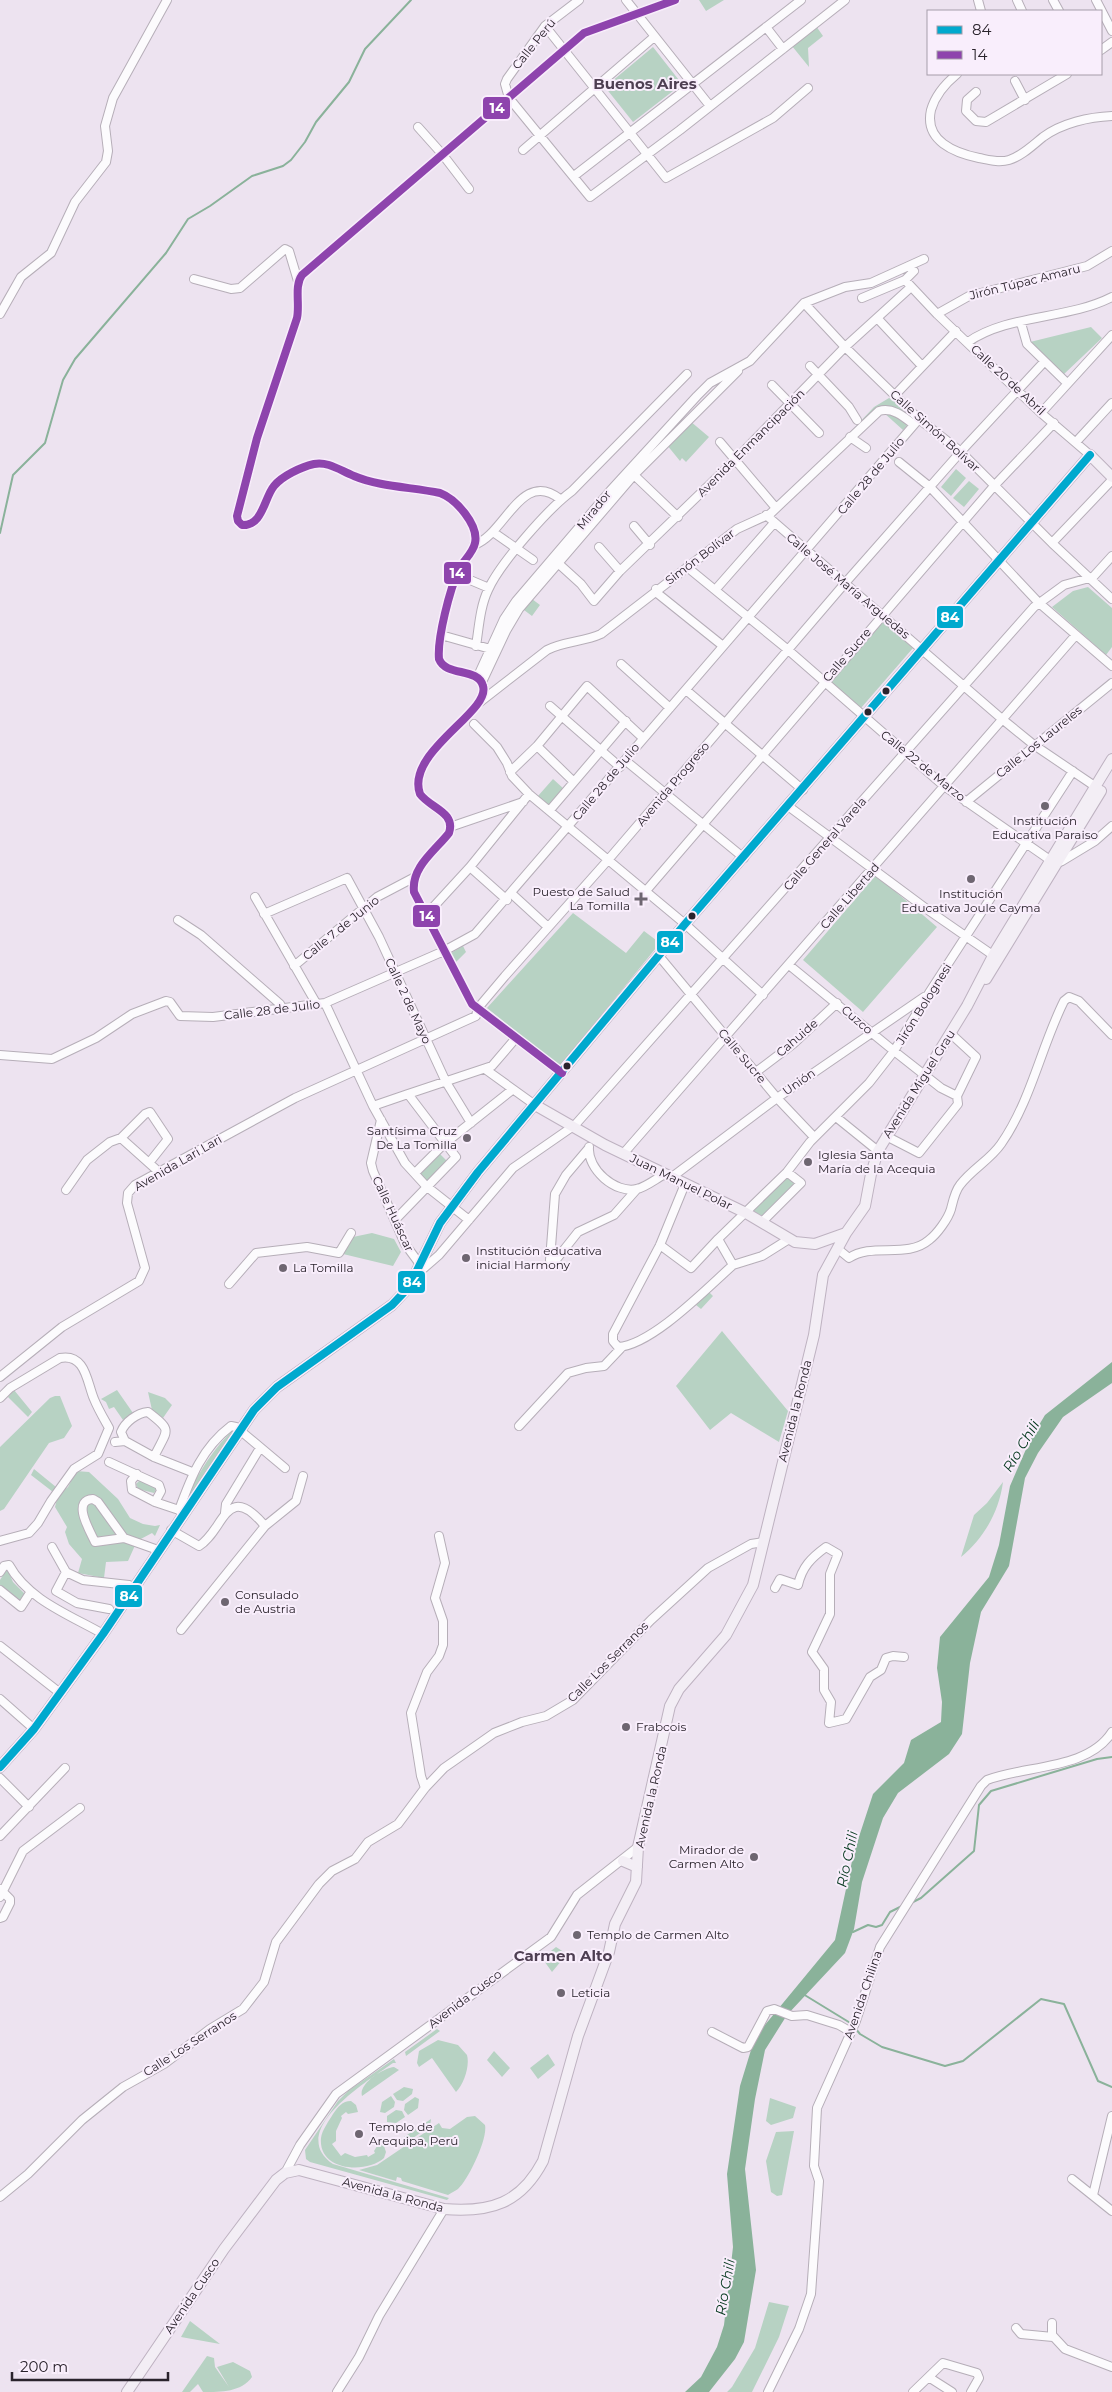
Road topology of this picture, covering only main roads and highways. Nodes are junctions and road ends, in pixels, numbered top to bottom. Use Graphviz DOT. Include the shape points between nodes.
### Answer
graph roads {
  1 [pos="1112,479"];
  2 [pos="1112,759"];
  3 [pos="1112,772"];
  4 [pos="1098,788"];
  5 [pos="535,1105"];
  6 [pos="846,1233"];
  7 [pos="830,1239"];
  8 [pos="838,1249"];
  9 [pos="0,1767"];
  10 [pos="622,1861"];
  11 [pos="637,1867"];
  12 [pos="285,2173"];
  13 [pos="126,2392"];
  1 -- 5 [label="main road, Calle 20 de Abril" via="1090,455 685,924"];
  2 -- 4 [label="main road, Avenida Miguel Grau"];
  3 -- 4 [label="main road, Avenida Miguel Grau"];
  4 -- 6 [label="main road, Avenida Miguel Grau" via="886,1136 878,1151 865,1206"];
  5 -- 7 [label="main road, Juan Manuel Polar" via="572,1128 762,1222 789,1239 815,1244"];
  5 -- 9 [label="main road" via="451,1206 409,1287 392,1305 277,1387 254,1410 180,1512 103,1634 34,1729"];
  6 -- 7 [label="main road, Juan Manuel Polar"];
  6 -- 8 [label="main road, Avenida la Ronda"];
  7 -- 8 [label="main road"];
  8 -- 11 [label="main road, Avenida la Ronda" via="823,1275 814,1335 753,1585 731,1628 679,1689 670,1706 638,1847"];
  10 -- 11 [label="main road"];
  11 -- 12 [label="main road, Avenida la Ronda" via="636,1882 615,1924 609,1952 578,2036 543,2161 535,2176 512,2199 492,2207 462,2211 444,2209 299,2170"];
  12 -- 13 [label="main road, Avenida Cusco" via="233,2236"];
}
